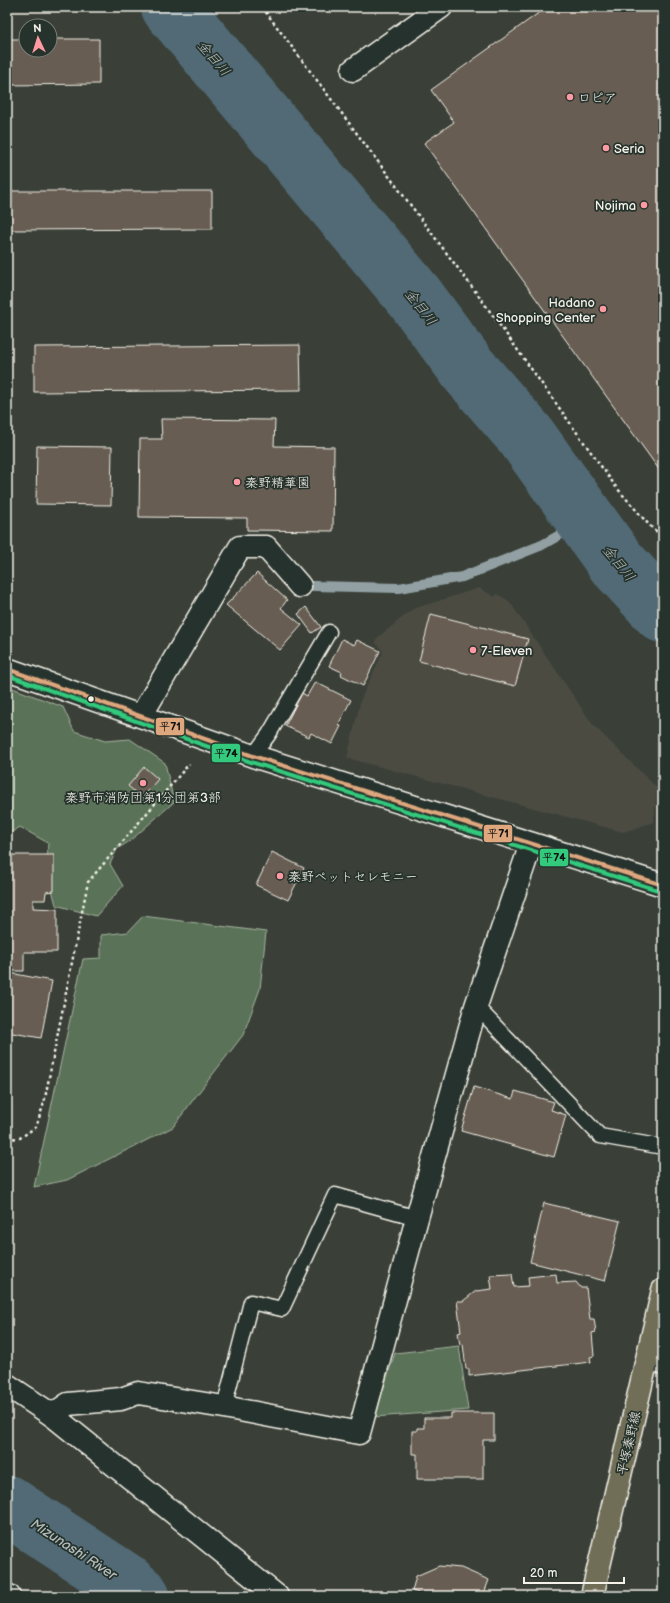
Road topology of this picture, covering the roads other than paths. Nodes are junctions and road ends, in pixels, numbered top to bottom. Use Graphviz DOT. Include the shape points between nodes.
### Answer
graph roads {
  1 [pos="441,7"];
  2 [pos="353,70"];
  3 [pos="300,586"];
  4 [pos="329,632"];
  5 [pos="7,669"];
  6 [pos="141,716"];
  7 [pos="253,756"];
  8 [pos="531,844"];
  9 [pos="663,885"];
  10 [pos="476,1006"];
  11 [pos="663,1147"];
  12 [pos="417,1218"];
  13 [pos="663,1290"];
  14 [pos="655,1365"];
  15 [pos="7,1385"];
  16 [pos="224,1407"];
  17 [pos="52,1415"];
  18 [pos="277,1596"];
  19 [pos="592,1596"];
  1 -- 2 [label="street"];
  3 -- 6 [label="street" via="266,548 240,547"];
  4 -- 7 [label="lane" via="269,734"];
  5 -- 6 [label="street"];
  6 -- 7 [label="street"];
  7 -- 8 [label="street"];
  8 -- 9 [label="street"];
  8 -- 10 [label="street"];
  10 -- 11 [label="lane" via="600,1136"];
  10 -- 12 [label="street"];
  12 -- 16 [label="lane" via="335,1195 282,1309 250,1302"];
  12 -- 16 [label="street" via="360,1434"];
  13 -- 14 [label="main road, 平塚秦野線"];
  14 -- 19 [label="main road, 平塚秦野線"];
  15 -- 17 [label="street"];
  16 -- 17 [label="street" via="138,1393 121,1399 68,1404"];
  17 -- 18 [label="street"];
}
